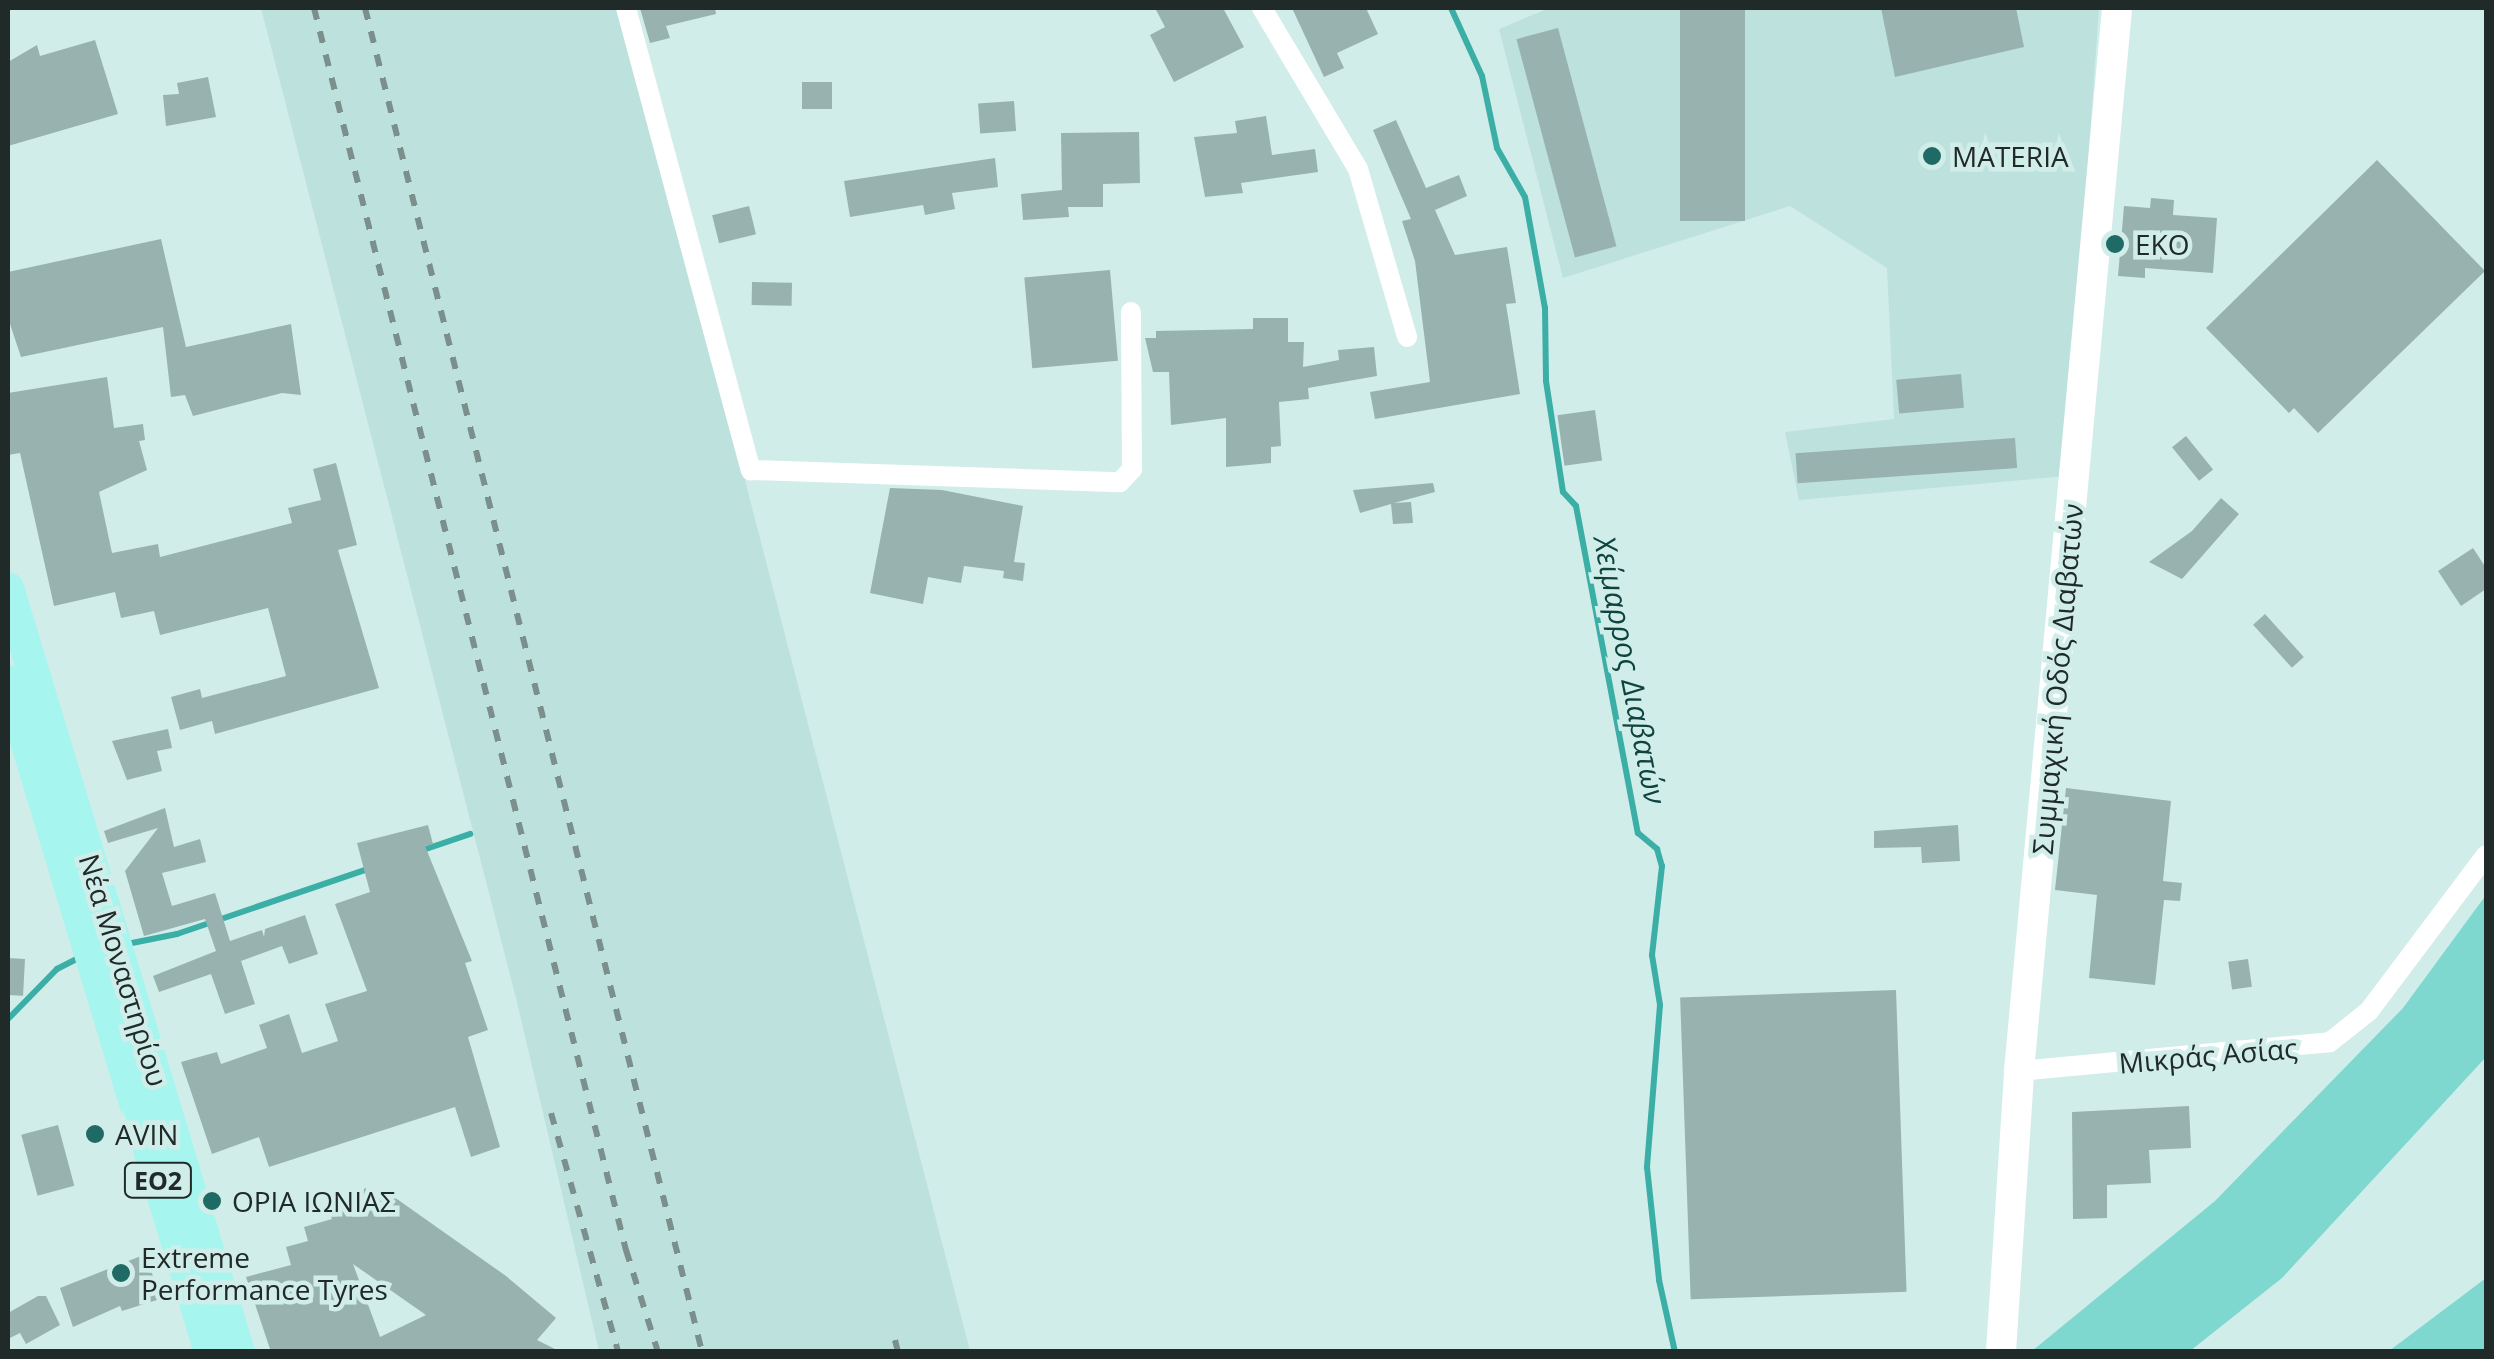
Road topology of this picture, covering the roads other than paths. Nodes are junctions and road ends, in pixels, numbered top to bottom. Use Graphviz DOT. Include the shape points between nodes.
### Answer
graph roads {
  1 [pos="626,8"];
  2 [pos="1262,8"];
  3 [pos="2118,8"];
  4 [pos="1131,312"];
  5 [pos="1407,337"];
  6 [pos="8,588"];
  7 [pos="8,681"];
  8 [pos="2486,854"];
  9 [pos="119,1005"];
  10 [pos="2019,1071"];
  11 [pos="210,1352"];
  12 [pos="239,1352"];
  13 [pos="2001,1352"];
  1 -- 4 [label="street" via="752,470 1120,482 1132,470"];
  2 -- 5 [label="street" via="1358,169"];
  3 -- 10 [label="street, Συμμαχική Οδός Διαβατών"];
  6 -- 9 [label="main road, Νέα Μοναστηρίου / ΕΟ2" via="102,900"];
  7 -- 9 [label="main road, Νέα Μοναστηρίου / ΕΟ2" via="78,924"];
  8 -- 10 [label="street, Μικράς Ασίας" via="2369,1011 2330,1042"];
  9 -- 11 [label="main road, Νέα Μοναστηρίου / ΕΟ2"];
  9 -- 12 [label="main road, Νέα Μοναστηρίου / ΕΟ2"];
  10 -- 13 [label="street, Συμμαχική Οδός Διαβατών"];
}
